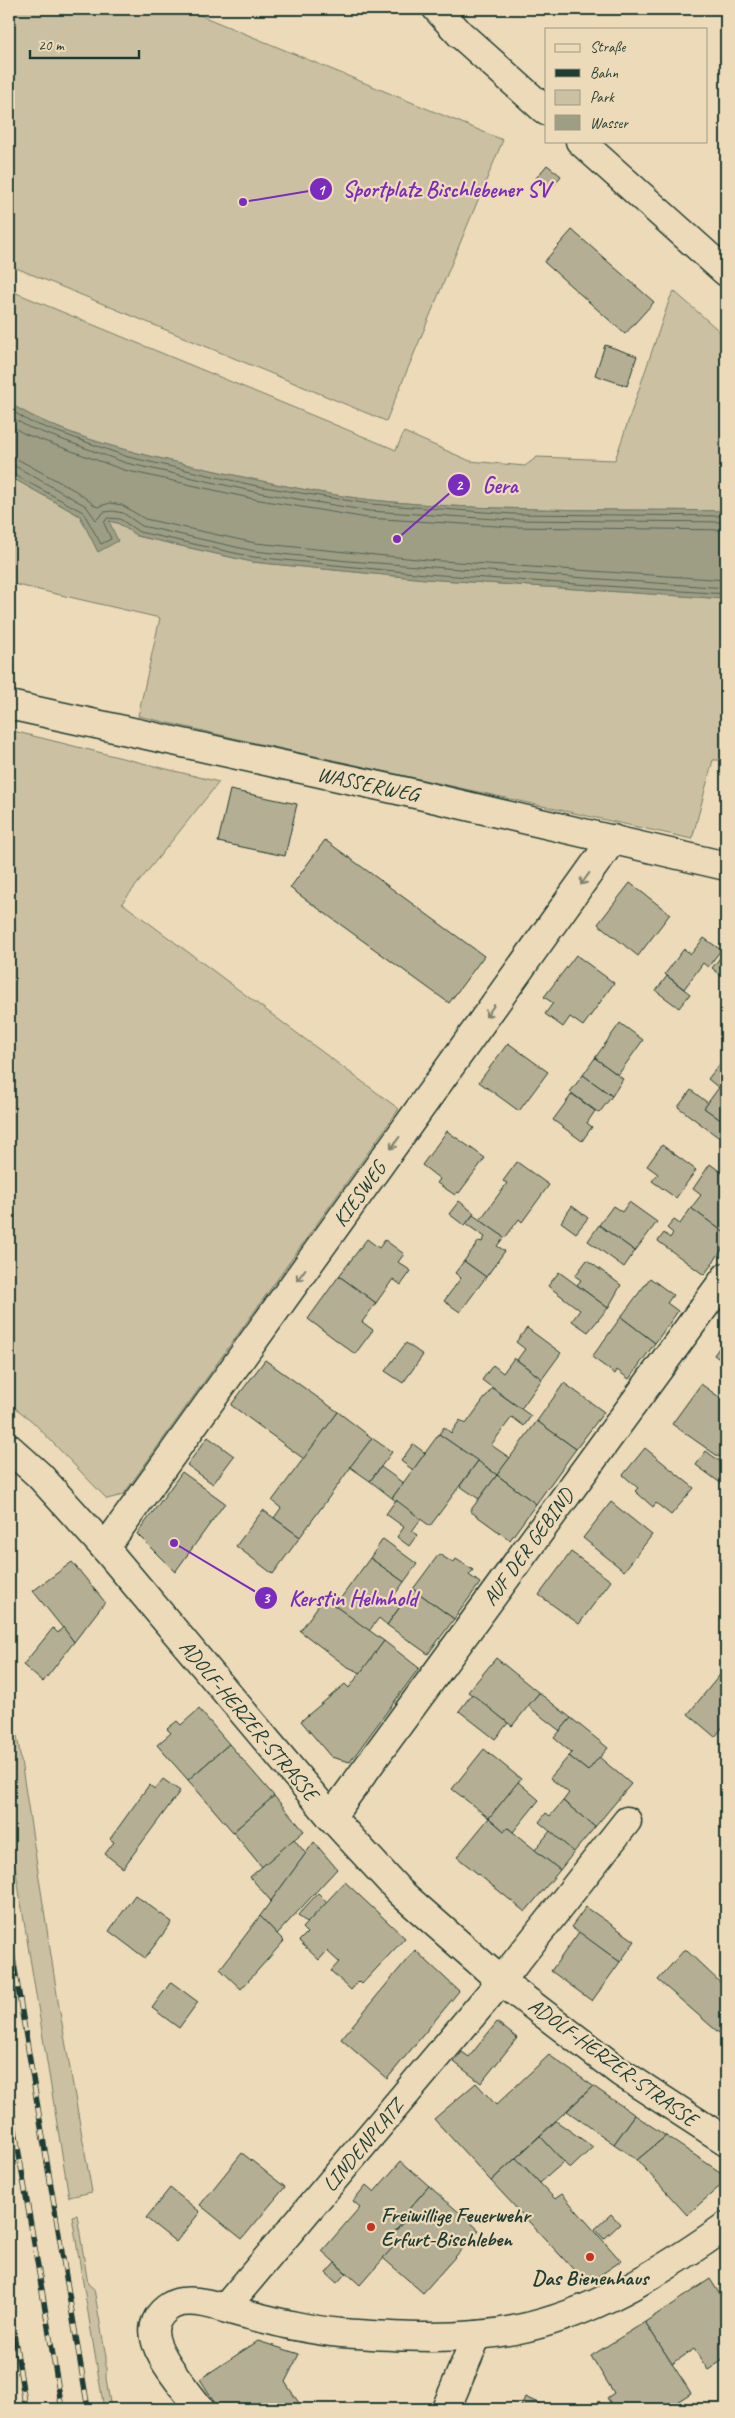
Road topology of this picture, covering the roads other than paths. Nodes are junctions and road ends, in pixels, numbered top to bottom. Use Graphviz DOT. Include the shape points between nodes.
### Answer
graph roads {
  1 [pos="436,9"];
  2 [pos="545,110"];
  3 [pos="581,142"];
  4 [pos="726,272"];
  5 [pos="9,705"];
  6 [pos="613,839"];
  7 [pos="726,866"];
  8 [pos="726,1277"];
  9 [pos="9,1448"];
  10 [pos="105,1548"];
  11 [pos="331,1817"];
  12 [pos="627,1821"];
  13 [pos="501,1981"];
  14 [pos="726,2142"];
  15 [pos="726,2226"];
  16 [pos="225,2308"];
  17 [pos="478,2335"];
  18 [pos="200,2409"];
  19 [pos="446,2409"];
  1 -- 2 [label="street"];
  3 -- 4 [label="street"];
  5 -- 6 [label="street, WASSERWEG"];
  6 -- 7 [label="street, WASSERWEG"];
  6 -- 10 [label="street, KIESWEG, one-way"];
  8 -- 11 [label="street, AUF DER GEBIND"];
  9 -- 10 [label="street, ADOLF-HERZER-STRASSE" via="39,1475"];
  10 -- 11 [label="street, ADOLF-HERZER-STRASSE"];
  11 -- 13 [label="street, ADOLF-HERZER-STRASSE" via="400,1892"];
  12 -- 13 [label="street"];
  13 -- 14 [label="street, ADOLF-HERZER-STRASSE" via="620,2072"];
  13 -- 16 [label="street, LINDENPLATZ"];
  15 -- 17 [label="street" via="644,2280 594,2305 554,2320"];
  16 -- 17 [label="street" via="291,2326 339,2332 394,2336"];
  16 -- 18 [label="street" via="195,2303 175,2304 160,2315 153,2330 156,2346"];
  17 -- 19 [label="street"];
}
